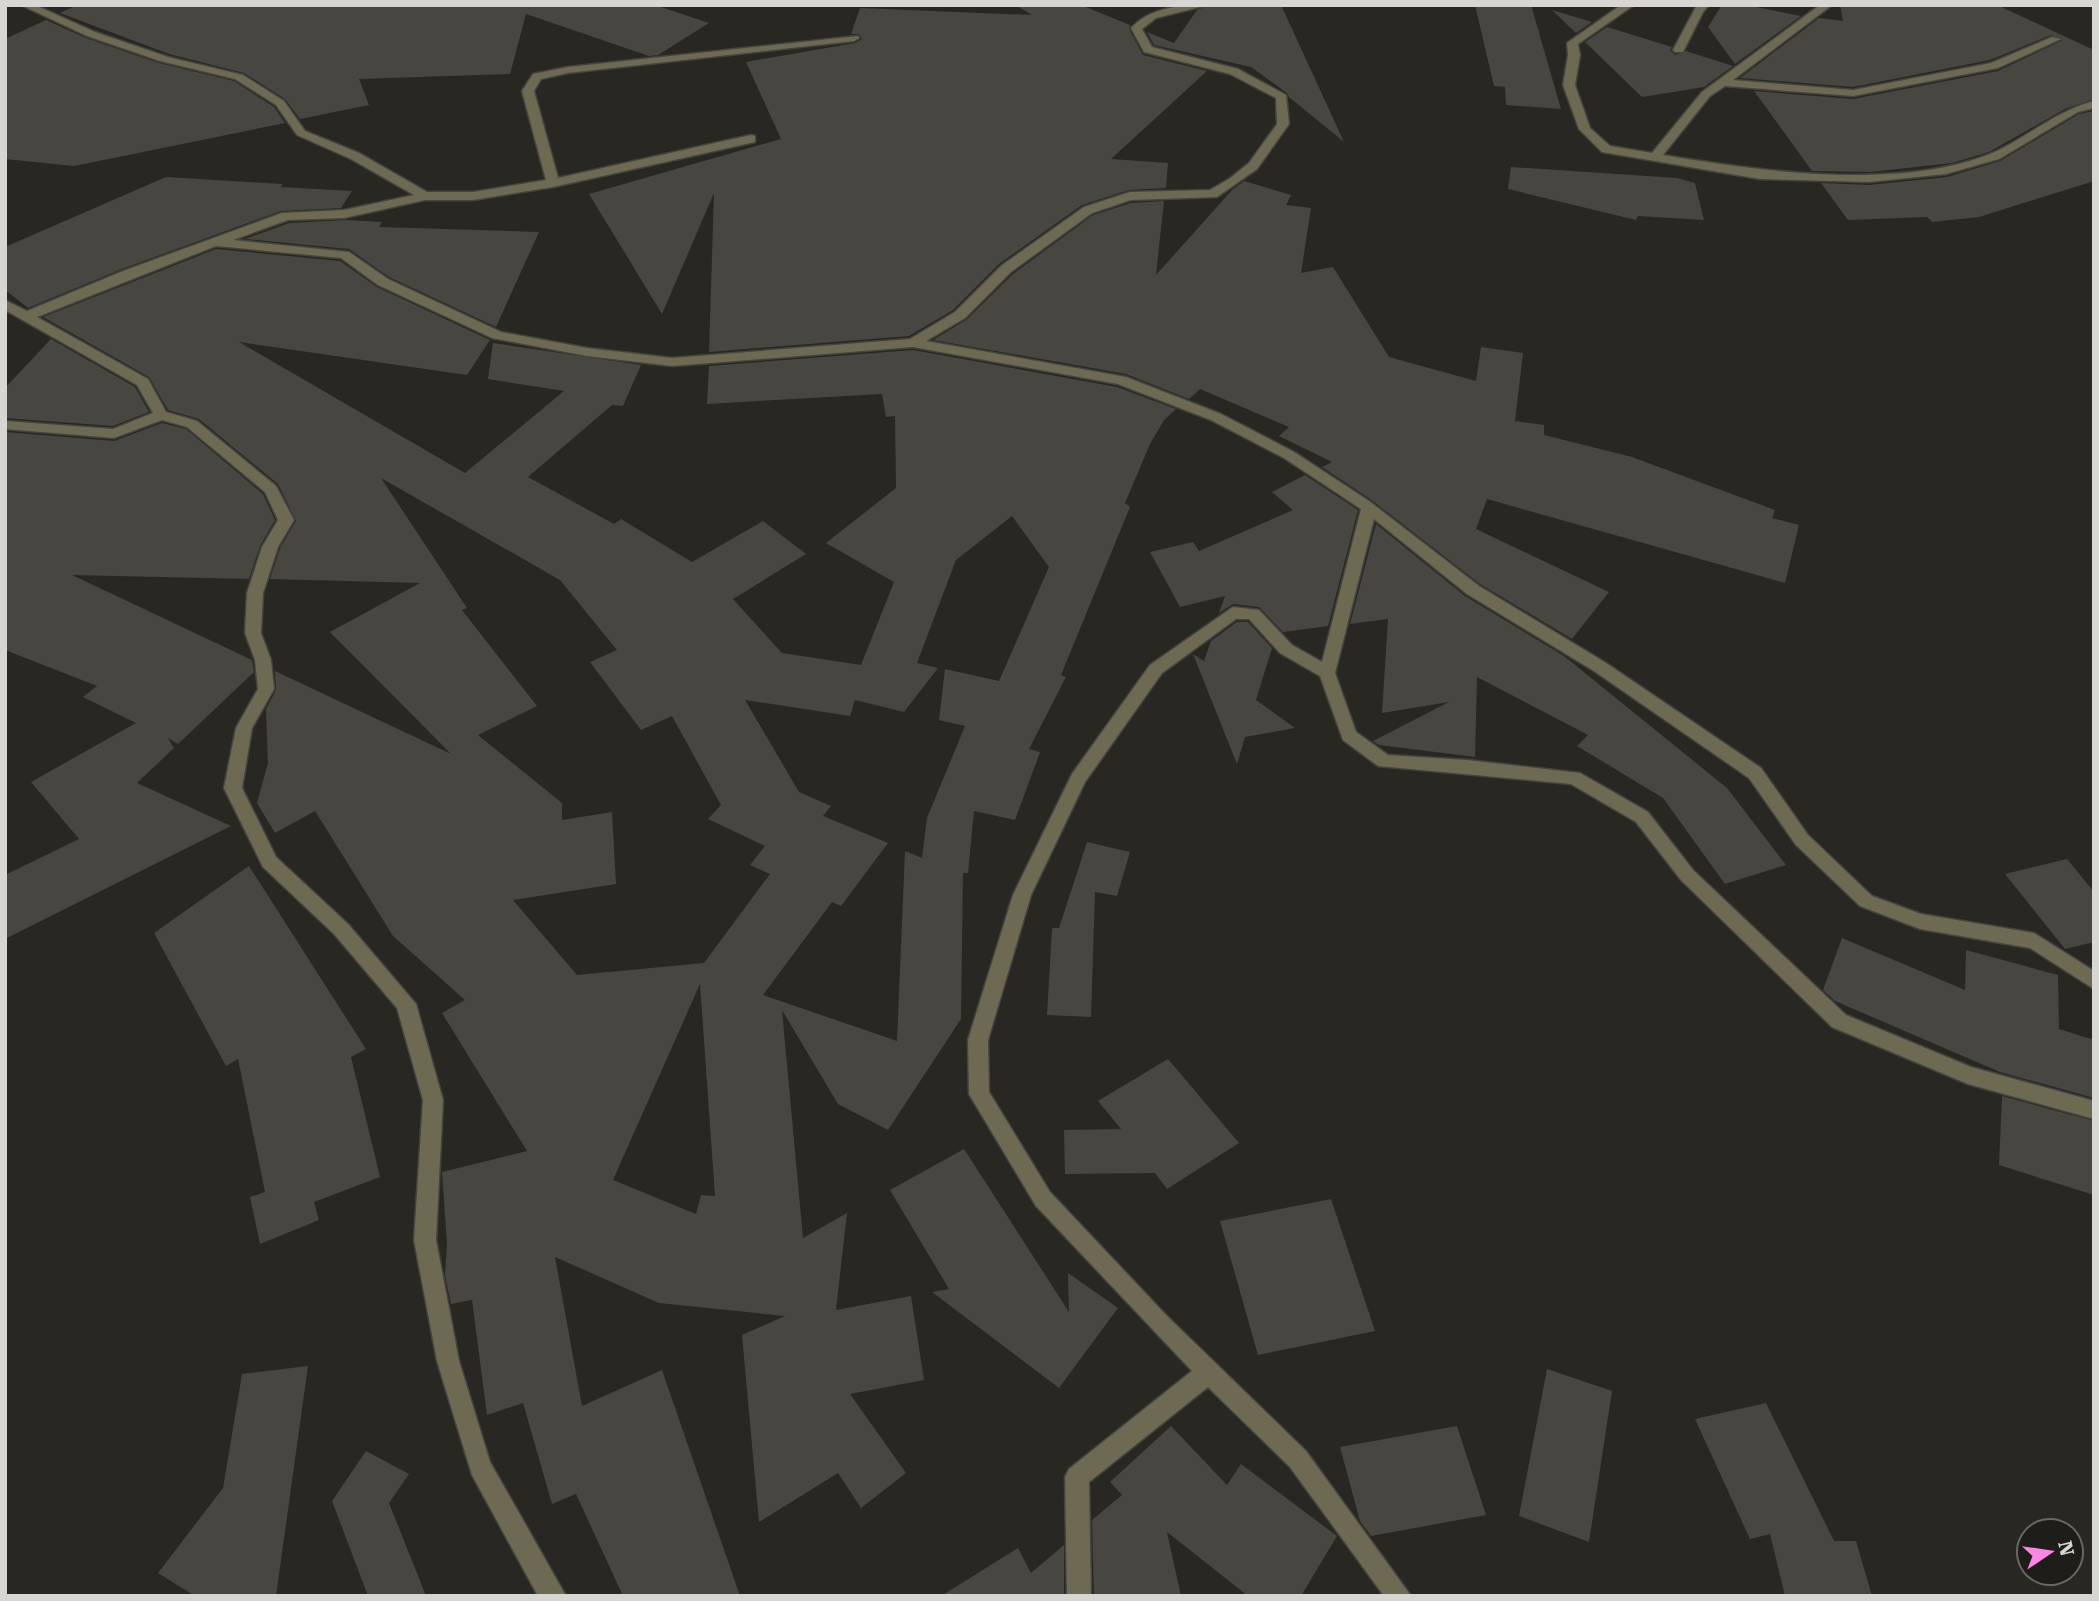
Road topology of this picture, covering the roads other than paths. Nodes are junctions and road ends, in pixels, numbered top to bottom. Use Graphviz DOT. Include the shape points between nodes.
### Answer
graph roads {
  1 [pos="26,5"];
  2 [pos="1203,5"];
  3 [pos="1629,5"];
  4 [pos="1704,5"];
  5 [pos="1827,5"];
  6 [pos="853,38"];
  7 [pos="2056,39"];
  8 [pos="1678,50"];
  9 [pos="1721,82"];
  10 [pos="2094,104"];
  11 [pos="751,139"];
  12 [pos="1654,158"];
  13 [pos="553,183"];
  14 [pos="425,196"];
  15 [pos="215,242"];
  16 [pos="5,304"];
  17 [pos="27,316"];
  18 [pos="913,343"];
  19 [pos="161,415"];
  20 [pos="5,425"];
  21 [pos="1368,508"];
  22 [pos="1327,673"];
  23 [pos="2094,981"];
  24 [pos="2094,1110"];
  25 [pos="1209,1372"];
  26 [pos="554,1596"];
  27 [pos="1079,1596"];
  28 [pos="1399,1596"];
  1 -- 14 [label="street" via="164,60 239,77 280,103 301,133 355,156"];
  2 -- 18 [label="street" via="1153,15 1136,29 1148,50 1216,63 1256,79 1282,97 1283,124 1253,166 1213,194 1130,196 1088,210 1006,269 960,315"];
  3 -- 12 [label="street" via="1572,43 1569,85 1585,129 1606,149"];
  4 -- 8 [label="street"];
  5 -- 9 [label="street"];
  6 -- 13 [label="street" via="537,76 528,91"];
  7 -- 9 [label="street" via="1994,65 1853,93"];
  9 -- 12 [label="street"];
  10 -- 12 [label="street" via="2074,110 1995,156 1946,170 1869,178 1760,175"];
  11 -- 13 [label="street"];
  13 -- 14 [label="street" via="473,196"];
  14 -- 15 [label="street" via="344,214 286,216"];
  15 -- 17 [label="street"];
  15 -- 18 [label="street" via="344,255 383,282 496,335 587,352 672,362"];
  16 -- 17 [label="street"];
  17 -- 19 [label="street" via="143,382"];
  18 -- 21 [label="street" via="1121,380 1216,417 1289,455"];
  19 -- 20 [label="street" via="114,434"];
  19 -- 26 [label="street" via="192,424 271,489 286,520 270,547 255,593 253,633 263,660 266,689 244,728 233,788 269,862 341,929 406,1004 433,1100 425,1240 448,1361 480,1467"];
  21 -- 22 [label="street"];
  21 -- 23 [label="street" via="1473,590 1600,667 1755,773 1802,841 1866,901 1920,921 2034,941"];
  22 -- 24 [label="street" via="1349,736 1384,761 1574,778 1642,817 1687,875 1839,1021 1968,1075"];
  22 -- 25 [label="street" via="1286,649 1252,614 1233,613 1156,668 1078,779 1022,895 978,1040 979,1094 1043,1199"];
  25 -- 27 [label="street" via="1077,1477"];
  25 -- 28 [label="street" via="1298,1459"];
}
